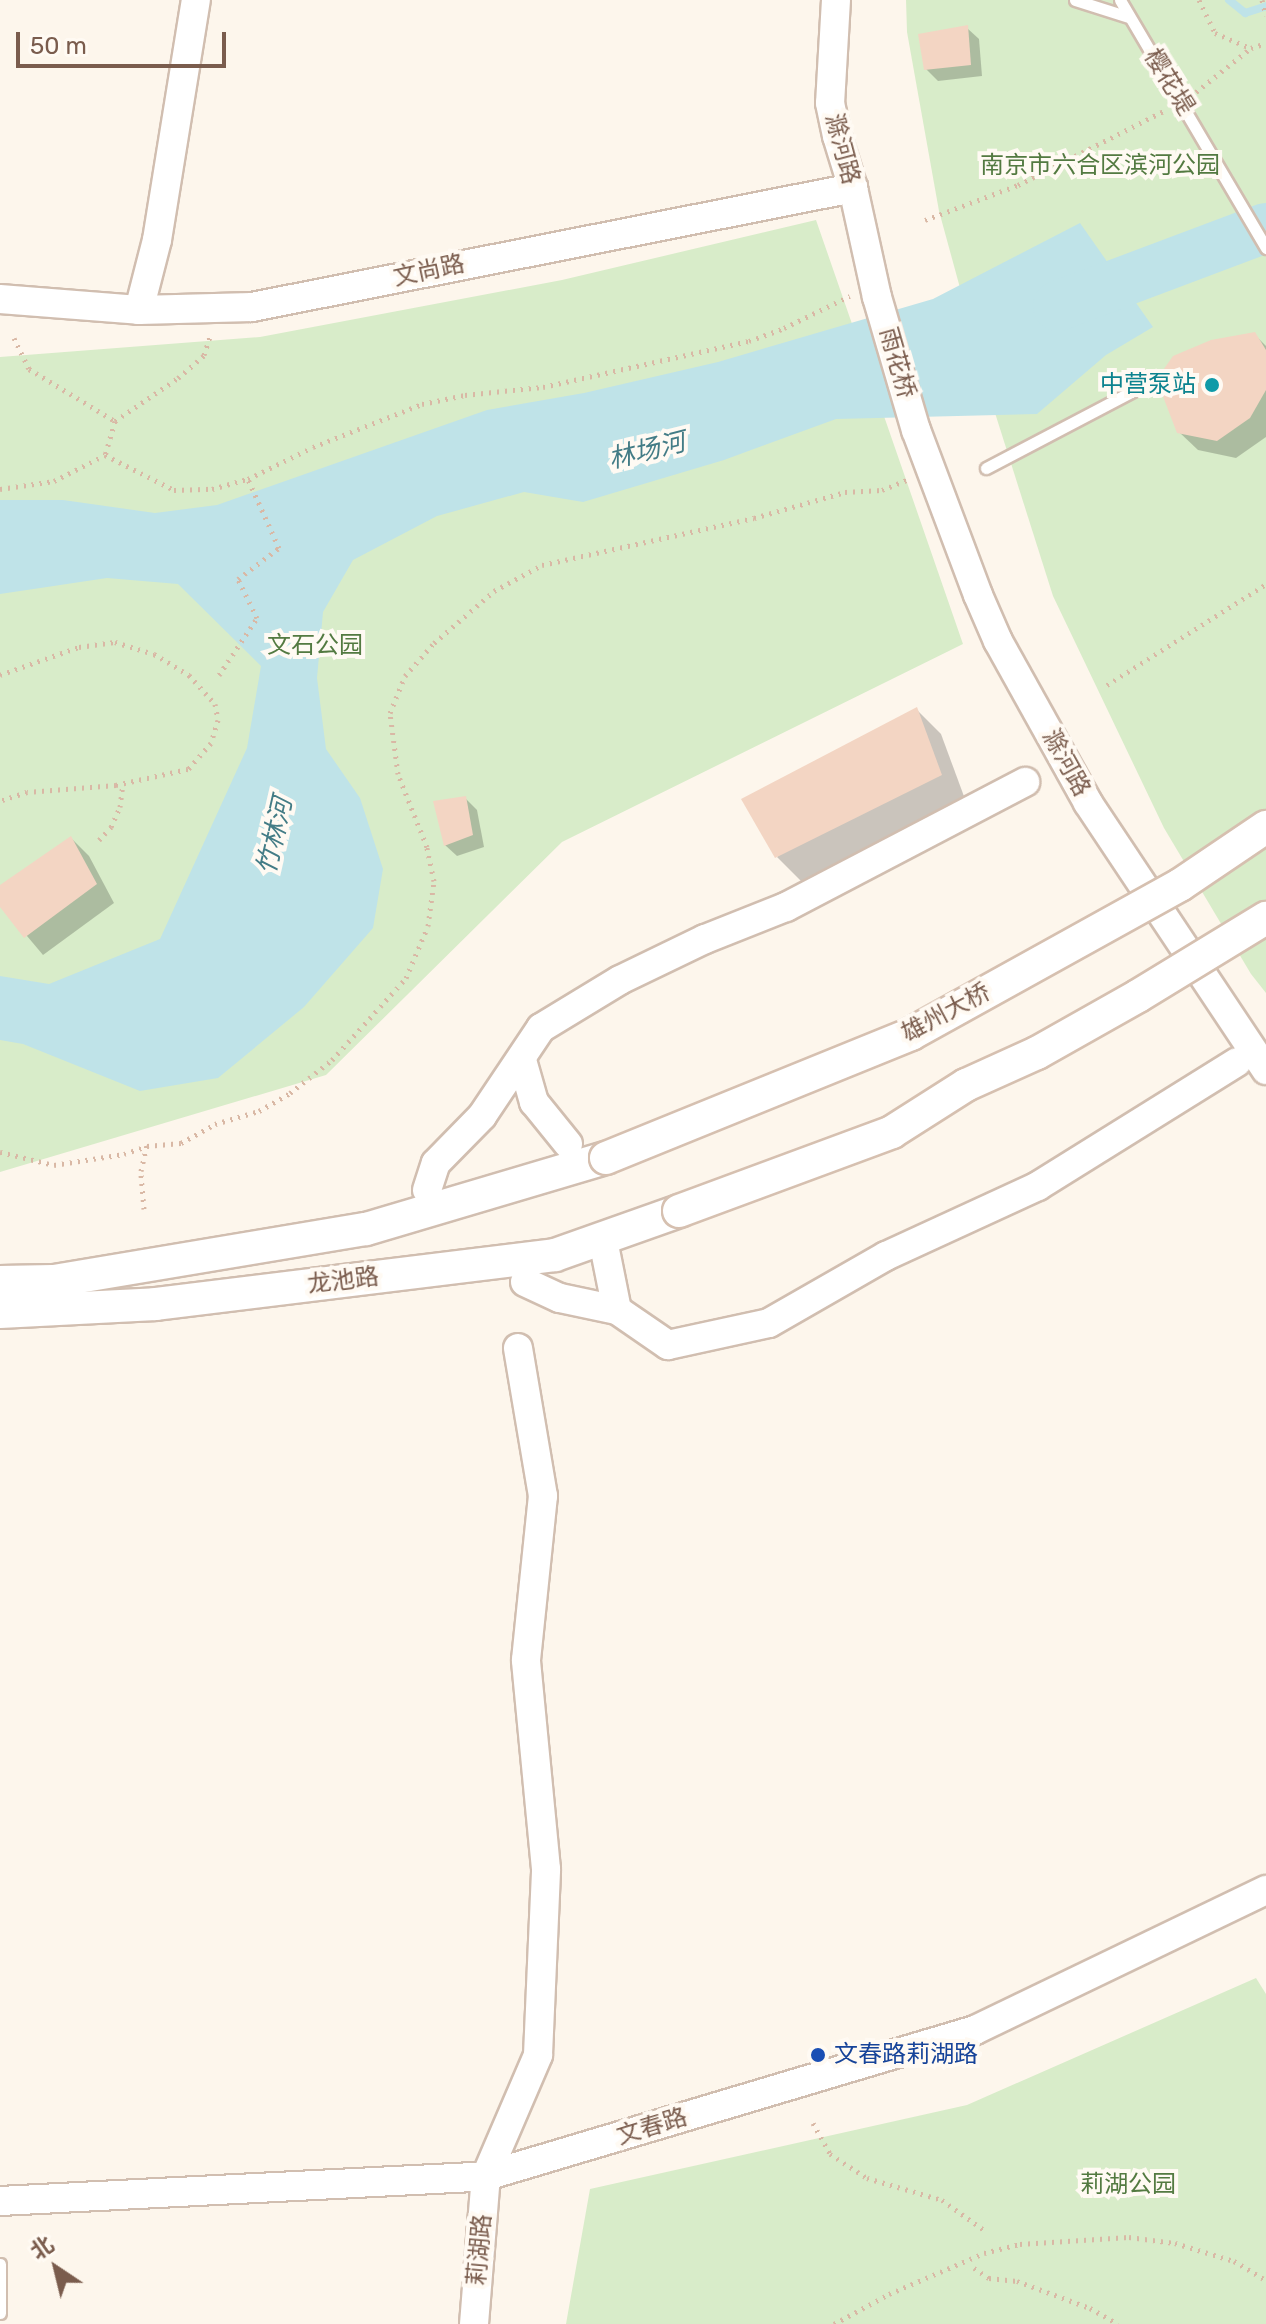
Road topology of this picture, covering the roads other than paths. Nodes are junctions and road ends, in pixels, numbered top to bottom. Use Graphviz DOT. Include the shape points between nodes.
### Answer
graph roads {
  1 [pos="196,0"];
  2 [pos="836,0"];
  3 [pos="1075,0"];
  4 [pos="1120,0"];
  5 [pos="1129,17"];
  6 [pos="853,188"];
  7 [pos="1266,248"];
  8 [pos="868,294"];
  9 [pos="0,299"];
  10 [pos="139,310"];
  11 [pos="1152,381"];
  12 [pos="916,430"];
  13 [pos="986,468"];
  14 [pos="1025,782"];
  15 [pos="1266,827"];
  16 [pos="1266,918"];
  17 [pos="522,1060"];
  18 [pos="1237,1062"];
  19 [pos="1266,1070"];
  20 [pos="568,1144"];
  21 [pos="606,1158"];
  22 [pos="427,1190"];
  23 [pos="604,1245"];
  24 [pos="0,1282"];
  25 [pos="525,1282"];
  26 [pos="617,1310"];
  27 [pos="0,1312"];
  28 [pos="518,1348"];
  29 [pos="1266,1890"];
  30 [pos="486,2176"];
  31 [pos="0,2201"];
  32 [pos="0,2264"];
  33 [pos="0,2313"];
  34 [pos="474,2324"];
  1 -- 10 [label="street" via="157,240"];
  2 -- 6 [label="street, 滁河路" via="830,103"];
  3 -- 5 [label="lane"];
  4 -- 5 [label="lane, 樱花堤"];
  5 -- 7 [label="lane, 樱花堤"];
  6 -- 8 [label="street, 滁河路"];
  6 -- 10 [label="street, 文尚路" via="252,307"];
  8 -- 12 [label="street, 雨花桥"];
  9 -- 10 [label="street, 文尚路"];
  11 -- 13 [label="lane"];
  12 -- 19 [label="street, 滁河路" via="998,641 1088,803"];
  14 -- 17 [label="street" via="786,907 620,980 541,1028"];
  15 -- 21 [label="main road, 雄州大桥, bridge" via="1180,885 911,1034"];
  16 -- 27 [label="main road, 龙池路, bridge" via="1138,996 1037,1053 966,1085 892,1132 555,1255 156,1304"];
  17 -- 20 [label="street" via="534,1102"];
  17 -- 22 [label="street" via="482,1116 436,1163"];
  18 -- 26 [label="street" via="1038,1186 886,1256 769,1323 668,1345"];
  21 -- 24 [label="main road, 龙池路" via="366,1229 54,1281"];
  23 -- 26 [label="street"];
  25 -- 26 [label="street" via="560,1298"];
  28 -- 30 [label="street, 莉湖路" via="543,1496 526,1660 546,1869 538,2055"];
  29 -- 30 [label="street, 文春路" via="975,2030"];
  30 -- 31 [label="street, 文春路"];
  30 -- 34 [label="street, 莉湖路"];
  32 -- 33 [label="lane"];
}
